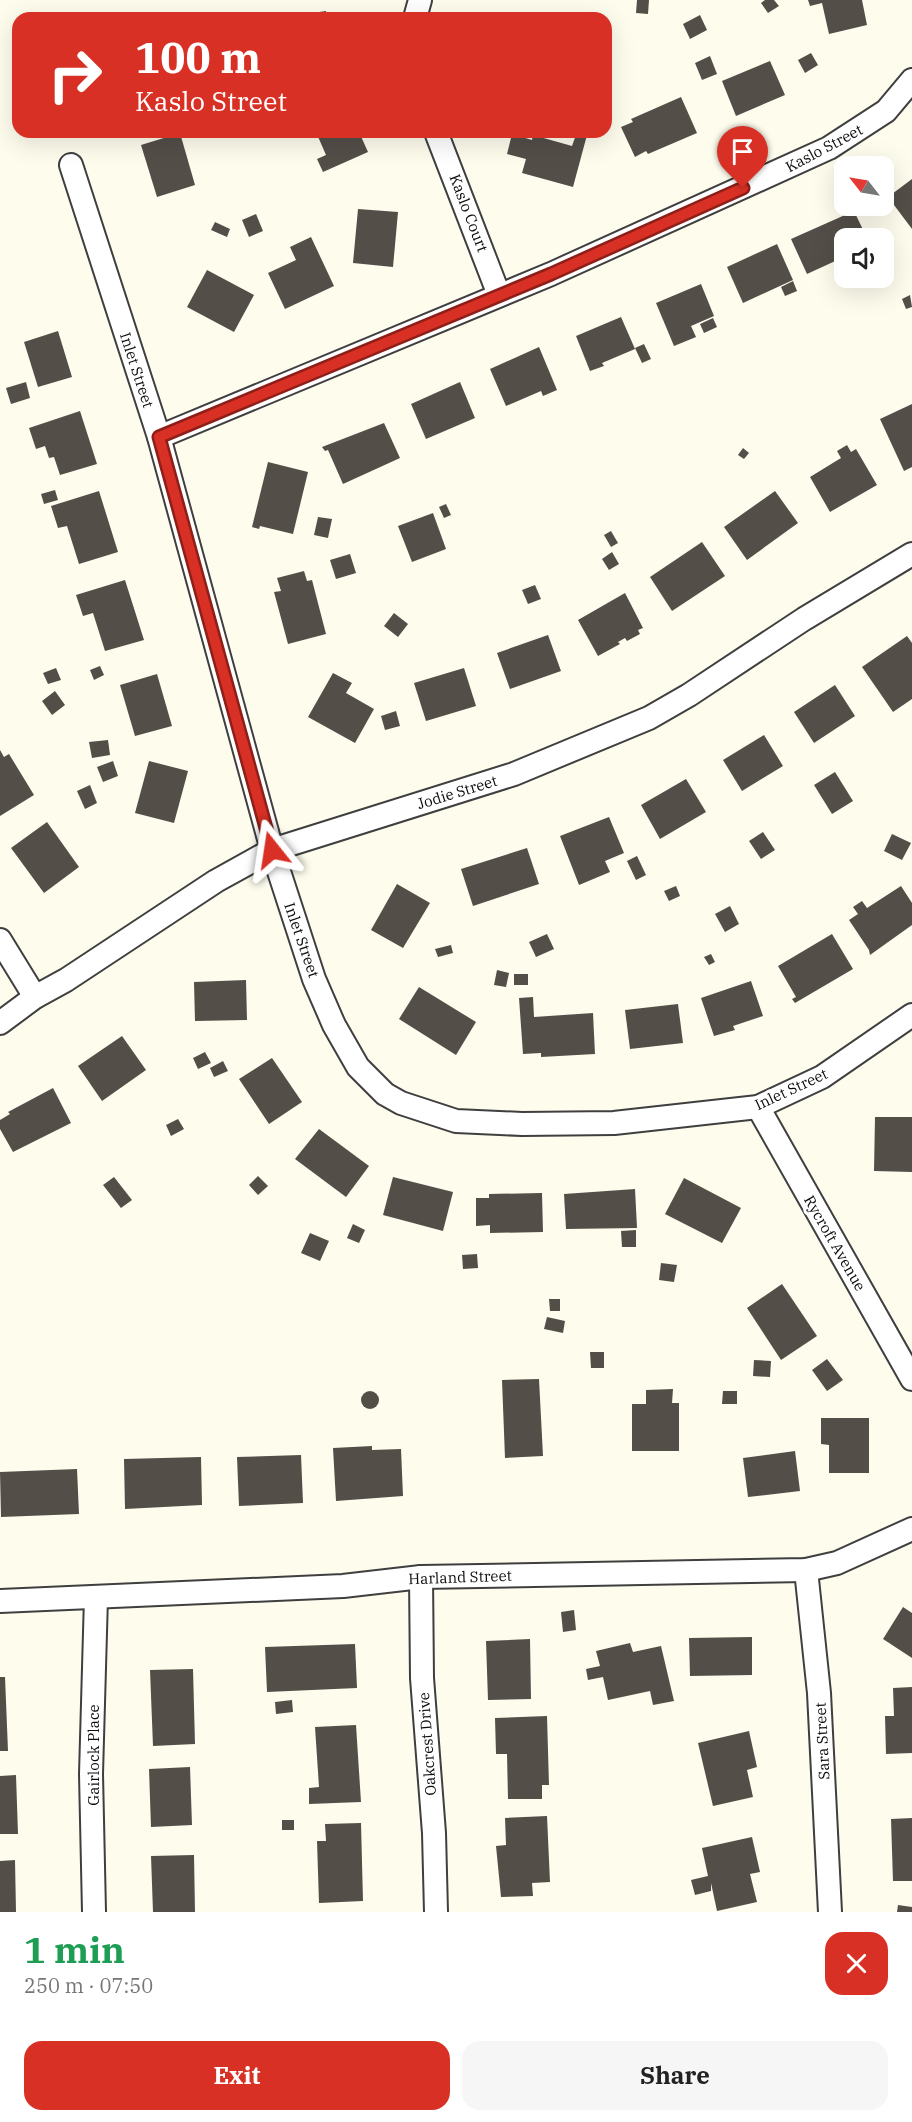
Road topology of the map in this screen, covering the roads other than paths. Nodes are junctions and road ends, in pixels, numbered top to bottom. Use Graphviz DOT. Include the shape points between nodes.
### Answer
graph roads {
  1 [pos="912,80"];
  2 [pos="438,138"];
  3 [pos="71,165"];
  4 [pos="499,295"];
  5 [pos="159,437"];
  6 [pos="912,554"];
  7 [pos="272,850"];
  8 [pos="0,940"];
  9 [pos="35,997"];
  10 [pos="912,1015"];
  11 [pos="0,1023"];
  12 [pos="758,1107"];
  13 [pos="912,1379"];
  14 [pos="912,1528"];
  15 [pos="806,1570"];
  16 [pos="421,1577"];
  17 [pos="96,1597"];
  18 [pos="0,1601"];
  19 [pos="94,1912"];
  20 [pos="436,1912"];
  21 [pos="830,1912"];
  1 -- 4 [label="street, Kaslo Street" via="886,111 830,148"];
  2 -- 4 [label="street, Kaslo Court"];
  3 -- 5 [label="street, Inlet Street"];
  4 -- 5 [label="street, Kaslo Street"];
  5 -- 7 [label="street, Inlet Street"];
  6 -- 7 [label="street, Jodie Street" via="649,718 514,774"];
  7 -- 9 [label="street, Jodie Street" via="216,881"];
  7 -- 12 [label="street, Inlet Street" via="314,979 334,1025 358,1067 400,1103 456,1121 522,1124 614,1123"];
  8 -- 9 [label="street"];
  9 -- 11 [label="street, Jodie Street"];
  10 -- 12 [label="street, Inlet Street" via="822,1077"];
  12 -- 13 [label="street, Rycroft Avenue"];
  14 -- 15 [label="street, Harland Street" via="837,1563"];
  15 -- 16 [label="street, Harland Street"];
  15 -- 21 [label="street, Sara Street" via="819,1692"];
  16 -- 17 [label="street, Harland Street" via="343,1586"];
  16 -- 20 [label="street, Oakcrest Drive" via="422,1678"];
  17 -- 18 [label="street, Harland Street"];
  17 -- 19 [label="street, Gairlock Place"];
}
